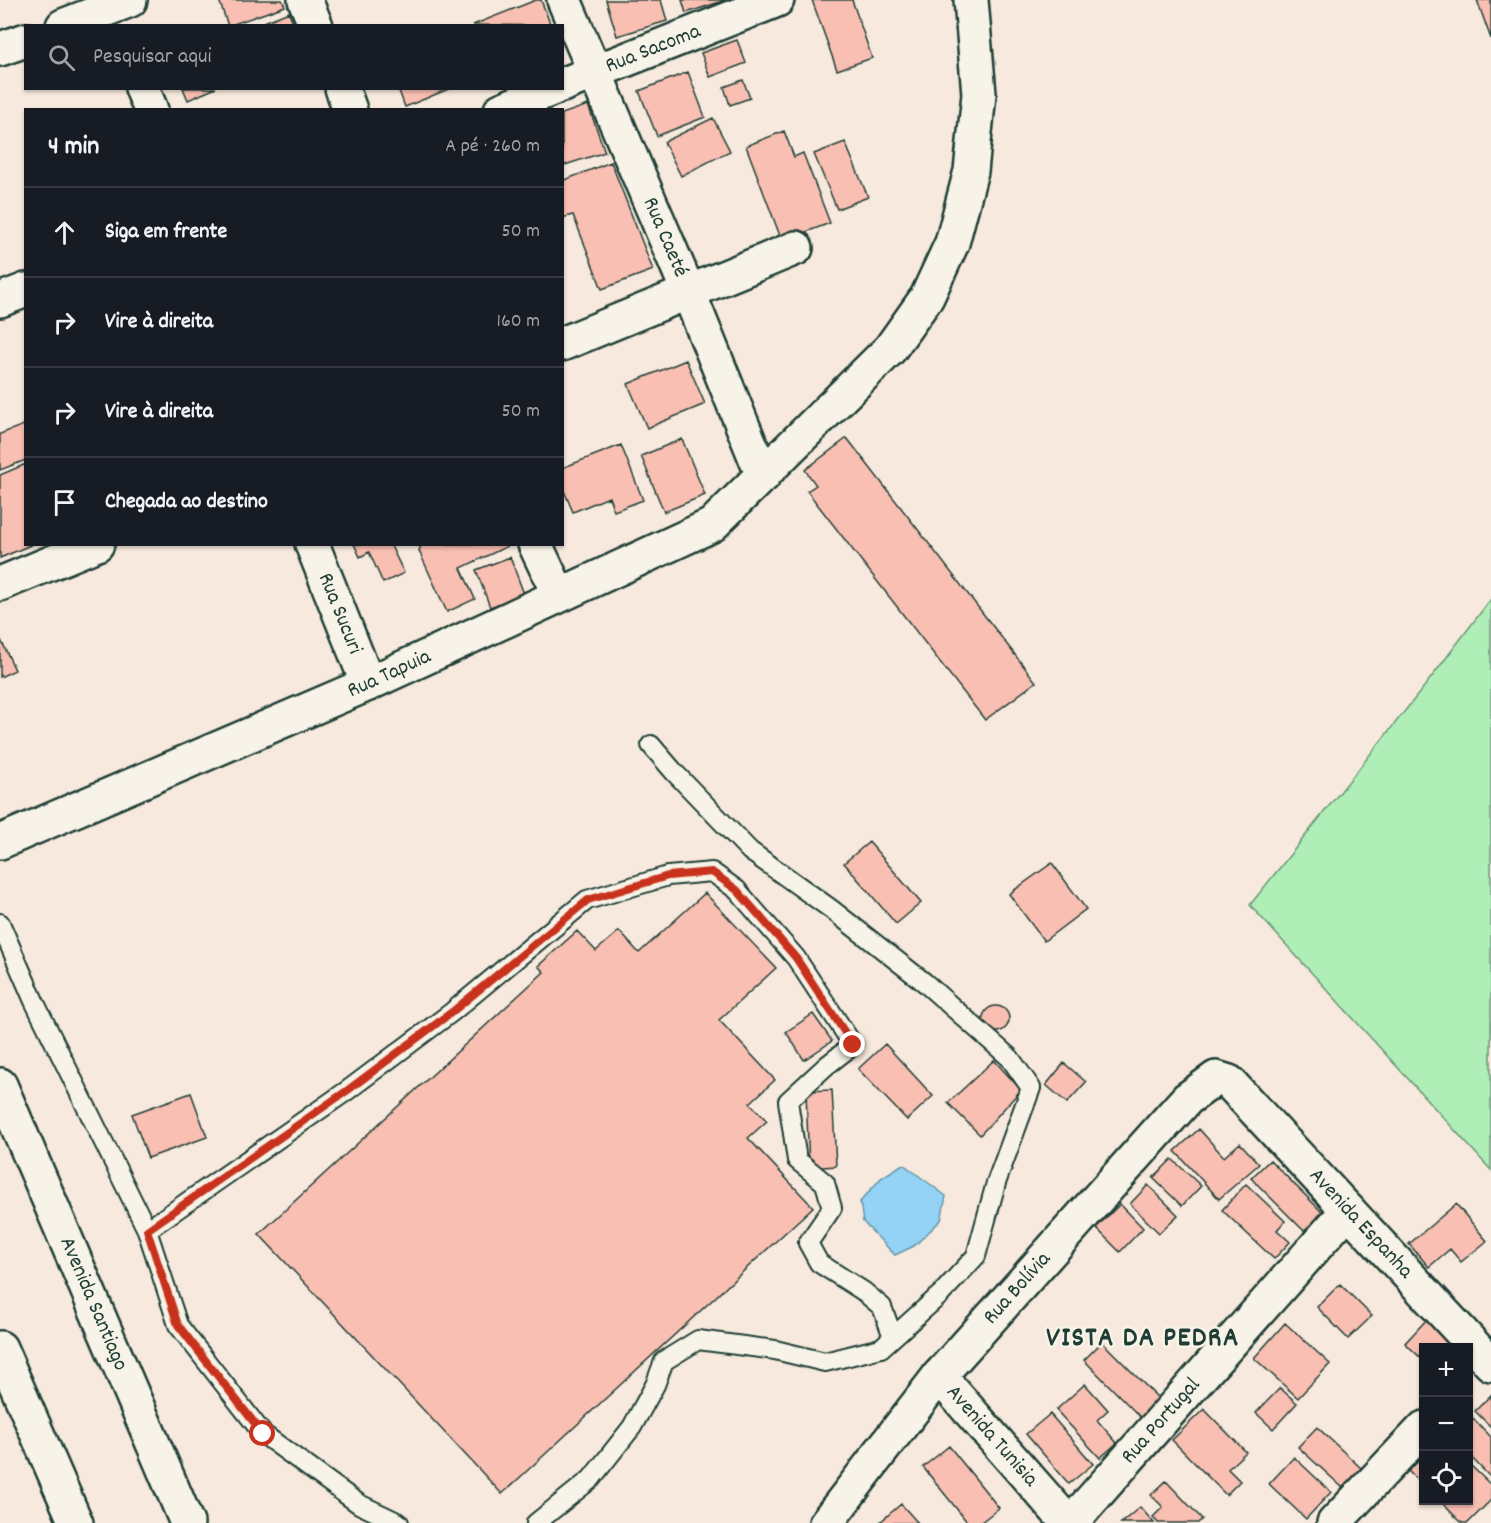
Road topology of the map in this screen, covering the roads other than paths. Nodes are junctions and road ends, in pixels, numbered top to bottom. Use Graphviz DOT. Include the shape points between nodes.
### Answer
graph roads {
  1 [pos="305,0"];
  2 [pos="564,0"];
  3 [pos="777,0"];
  4 [pos="971,0"];
  5 [pos="119,11"];
  6 [pos="70,24"];
  7 [pos="315,24"];
  8 [pos="24,41"];
  9 [pos="0,49"];
  10 [pos="594,72"];
  11 [pos="564,84"];
  12 [pos="143,90"];
  13 [pos="343,90"];
  14 [pos="549,90"];
  15 [pos="150,108"];
  16 [pos="349,108"];
  17 [pos="506,108"];
  18 [pos="796,248"];
  19 [pos="24,291"];
  20 [pos="687,291"];
  21 [pos="0,300"];
  22 [pos="564,343"];
  23 [pos="763,476"];
  24 [pos="92,546"];
  25 [pos="313,546"];
  26 [pos="536,546"];
  27 [pos="0,584"];
  28 [pos="559,595"];
  29 [pos="368,684"];
  30 [pos="651,745"];
  31 [pos="0,843"];
  32 [pos="0,923"];
  33 [pos="1229,1082"];
  34 [pos="0,1085"];
  35 [pos="1348,1210"];
  36 [pos="147,1230"];
  37 [pos="893,1337"];
  38 [pos="0,1348"];
  39 [pos="1482,1368"];
  40 [pos="939,1376"];
  41 [pos="1419,1433"];
  42 [pos="76,1523"];
  43 [pos="187,1523"];
  44 [pos="399,1523"];
  45 [pos="536,1523"];
  46 [pos="826,1523"];
  47 [pos="1069,1523"];
  48 [pos="1334,1523"];
  1 -- 7 [label="main road"];
  2 -- 10 [label="main road, Rua Caeté"];
  3 -- 10 [label="main road, Rua Sacoma"];
  4 -- 23 [label="main road, Rua Tapuia" via="979,94 970,171 952,243 927,297 890,349"];
  5 -- 6 [label="main road"];
  8 -- 9 [label="main road"];
  10 -- 11 [label="main road, Rua Sacoma"];
  10 -- 20 [label="main road, Rua Caeté"];
  12 -- 15 [label="main road"];
  13 -- 16 [label="main road"];
  14 -- 17 [label="main road"];
  18 -- 20 [label="main road"];
  19 -- 21 [label="main road"];
  20 -- 22 [label="main road"];
  20 -- 23 [label="main road, Rua Caeté"];
  23 -- 28 [label="main road, Rua Tapuia" via="712,525"];
  24 -- 27 [label="main road"];
  25 -- 29 [label="main road, Rua Sucuri"];
  26 -- 28 [label="main road"];
  28 -- 29 [label="main road, Rua Tapuia"];
  29 -- 31 [label="main road, Rua Tapuia"];
  30 -- 37 [label="lane" via="750,851 924,982 1010,1058 1031,1088 996,1183 976,1256"];
  32 -- 36 [label="lane" via="34,1001"];
  33 -- 35 [label="main road, Avenida Espanha"];
  33 -- 40 [label="main road, Rua Bolívia" via="1216,1078 1187,1099"];
  34 -- 43 [label="main road, Avenida Santiago"];
  35 -- 39 [label="main road, Avenida Espanha"];
  35 -- 47 [label="main road, Rua Portugal"];
  36 -- 37 [label="lane" via="442,1020 588,900 668,876 712,872 737,890 796,958 853,1045 789,1101 794,1143 797,1160 825,1183 832,1208 808,1244 819,1263 882,1306"];
  36 -- 44 [label="lane" via="178,1325 263,1434 359,1504"];
  37 -- 45 [label="lane" via="881,1348 825,1362 775,1350 698,1340 664,1361 632,1427 591,1479"];
  38 -- 42 [label="main road"];
  40 -- 46 [label="main road, Rua Bolívia"];
  40 -- 47 [label="main road, Avenida Tunisia"];
  41 -- 48 [label="main road"];
}
